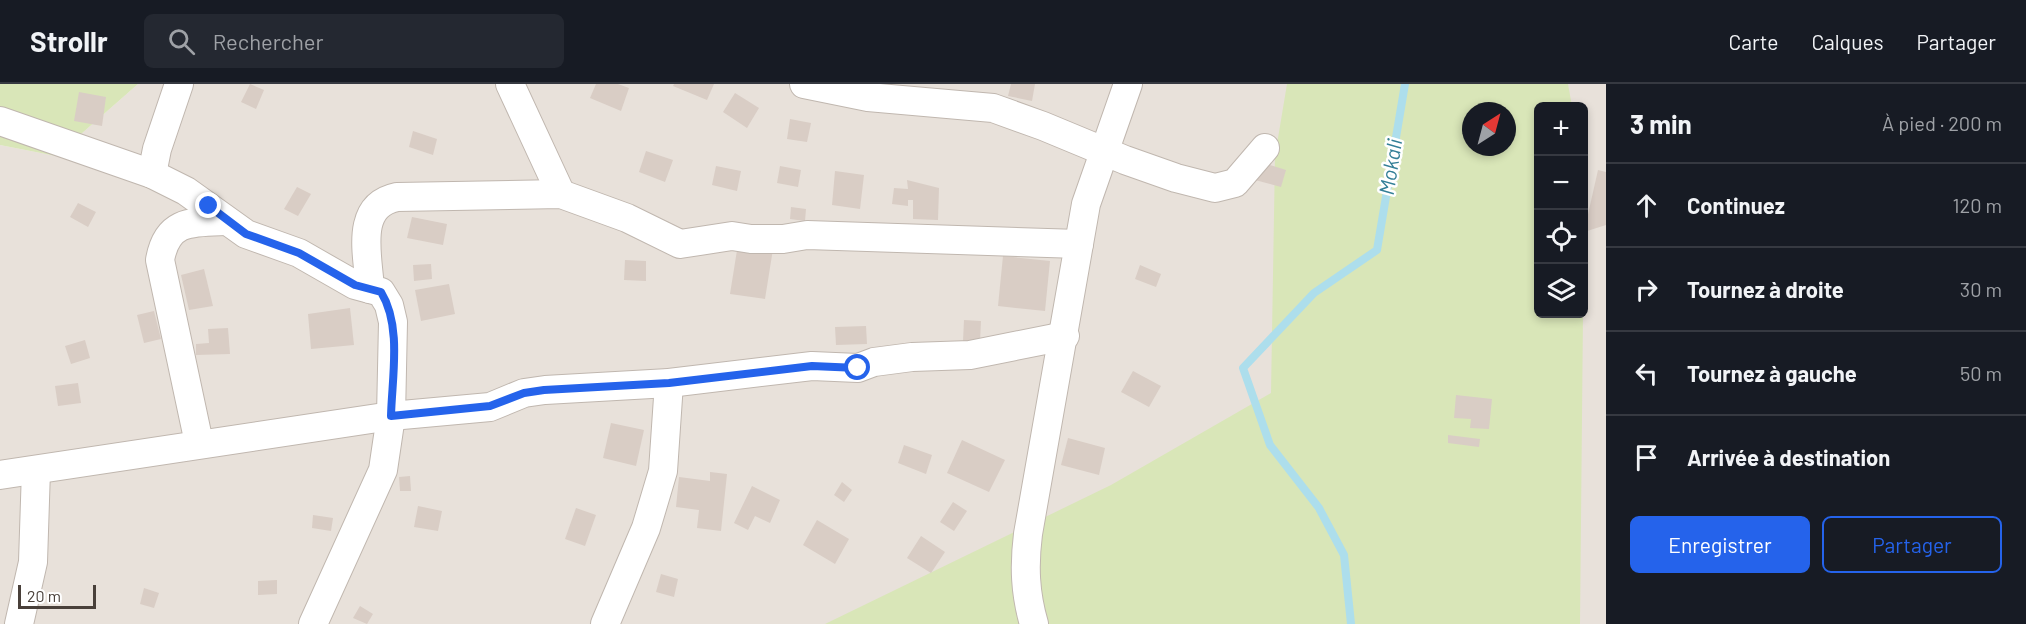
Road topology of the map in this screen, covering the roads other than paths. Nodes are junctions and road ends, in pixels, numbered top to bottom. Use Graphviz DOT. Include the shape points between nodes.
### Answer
graph roads {
  1 [pos="179,84"];
  2 [pos="510,84"];
  3 [pos="804,84"];
  4 [pos="1128,84"];
  5 [pos="0,121"];
  6 [pos="1265,148"];
  7 [pos="1106,153"];
  8 [pos="152,174"];
  9 [pos="561,194"];
  10 [pos="226,221"];
  11 [pos="1079,244"];
  12 [pos="370,289"];
  13 [pos="1065,336"];
  14 [pos="669,383"];
  15 [pos="391,416"];
  16 [pos="199,443"];
  17 [pos="36,470"];
  18 [pos="0,475"];
  19 [pos="19,624"];
  20 [pos="313,624"];
  21 [pos="605,624"];
  22 [pos="1034,624"];
  1 -- 8 [label="street"];
  2 -- 9 [label="street"];
  3 -- 7 [label="street" via="868,98 993,108"];
  4 -- 7 [label="street"];
  5 -- 8 [label="street"];
  6 -- 7 [label="street" via="1235,183 1215,188"];
  7 -- 11 [label="street" via="1086,204"];
  8 -- 10 [label="street" via="186,191"];
  9 -- 11 [label="street" via="627,218 680,244 732,236"];
  9 -- 12 [label="street" via="384,200 374,207 366,233"];
  10 -- 12 [label="street" via="246,234 299,253 355,285"];
  10 -- 16 [label="street" via="192,222 175,229 163,243 160,260"];
  11 -- 13 [label="street"];
  12 -- 15 [label="street" via="381,292 393,322"];
  13 -- 14 [label="street" via="970,356 912,357 858,368 812,366"];
  13 -- 22 [label="street" via="1024,565"];
  14 -- 15 [label="street" via="544,390 490,406"];
  14 -- 21 [label="street" via="663,471 646,528"];
  15 -- 16 [label="street"];
  15 -- 20 [label="street" via="378,486"];
  16 -- 17 [label="street"];
  17 -- 18 [label="street"];
  17 -- 19 [label="street" via="33,562"];
}
